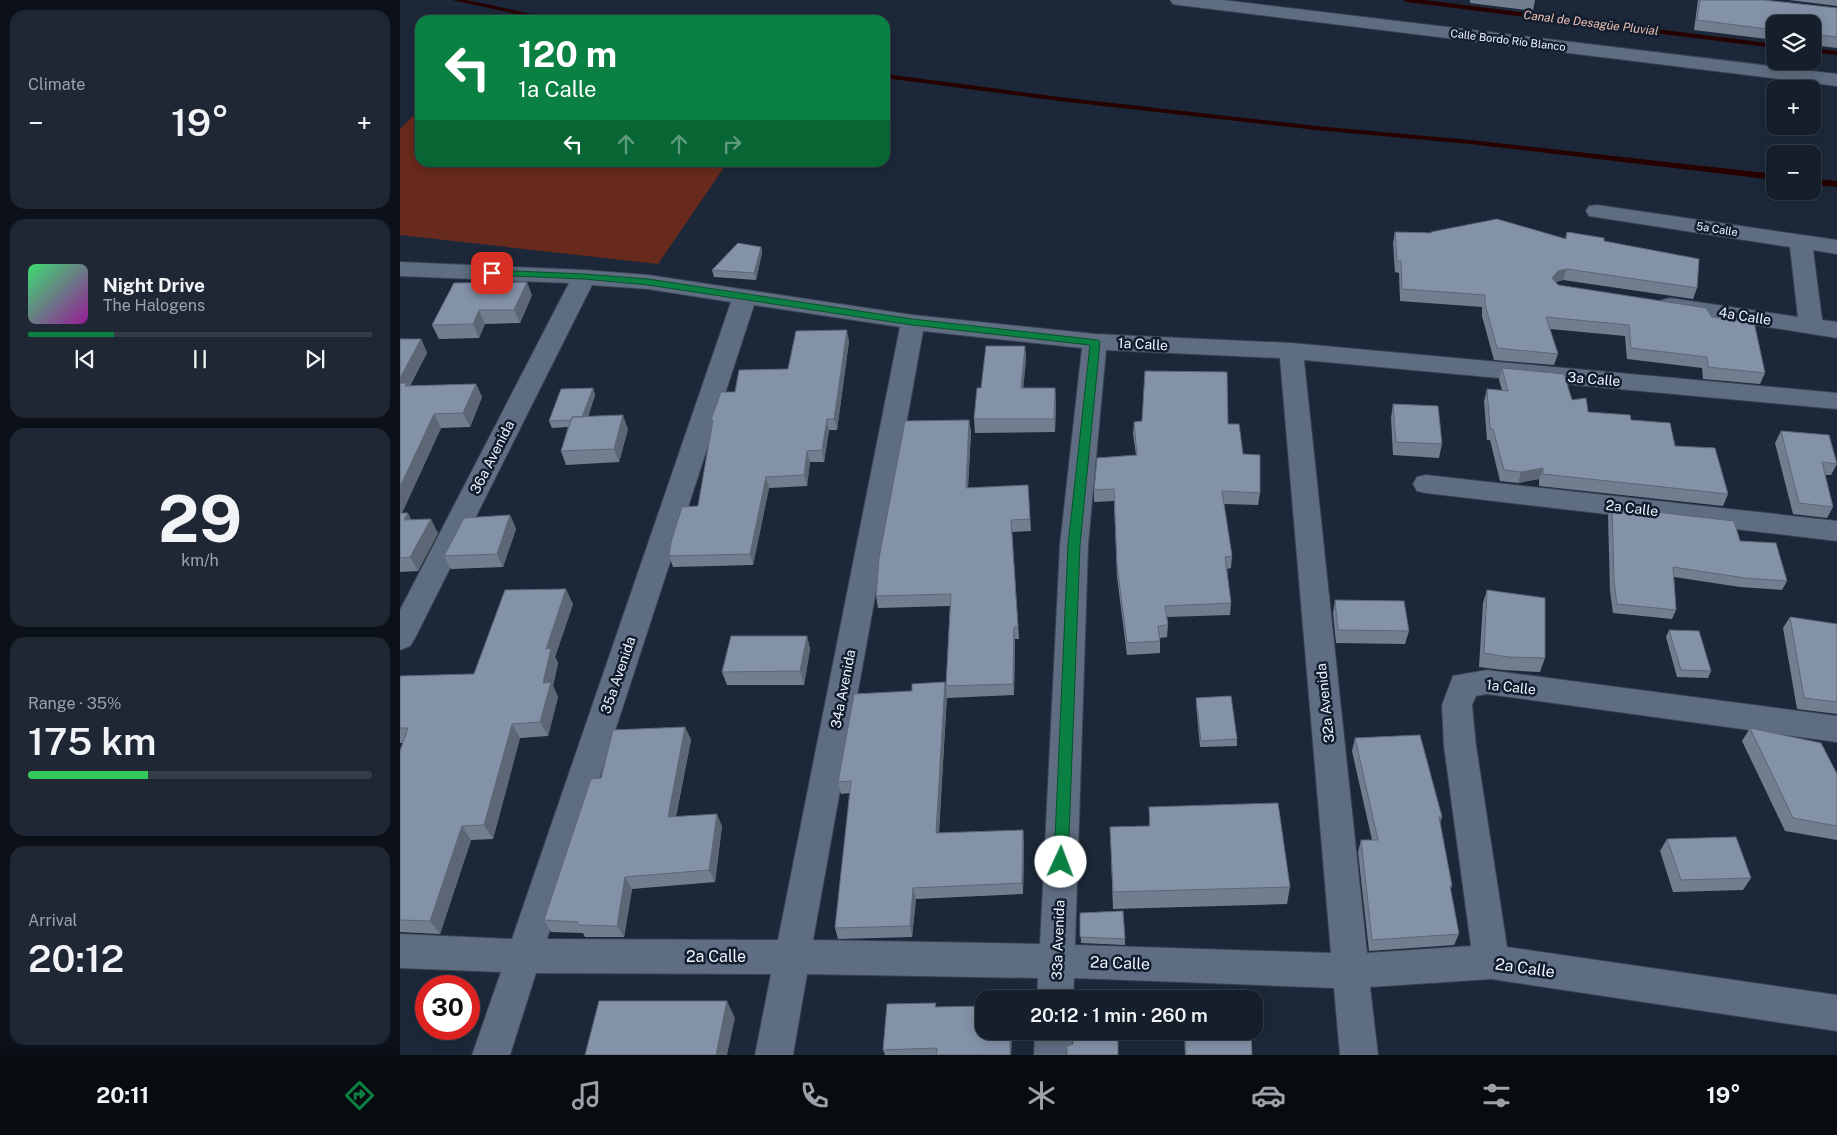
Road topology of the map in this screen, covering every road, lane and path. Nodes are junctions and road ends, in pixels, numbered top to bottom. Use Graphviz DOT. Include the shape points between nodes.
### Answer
graph roads {
  1 [pos="1179,0"];
  2 [pos="1837,80"];
  3 [pos="1597,211"];
  4 [pos="1801,242"];
  5 [pos="1837,247"];
  6 [pos="400,268"];
  7 [pos="584,277"];
  8 [pos="745,296"];
  9 [pos="1649,302"];
  10 [pos="912,322"];
  11 [pos="1811,326"];
  12 [pos="1837,330"];
  13 [pos="1095,342"];
  14 [pos="1290,351"];
  15 [pos="1837,401"];
  16 [pos="1426,484"];
  17 [pos="1837,531"];
  18 [pos="400,638"];
  19 [pos="1837,729"];
  20 [pos="400,951"];
  21 [pos="524,956"];
  22 [pos="792,957"];
  23 [pos="1057,961"];
  24 [pos="1491,962"];
  25 [pos="1351,971"];
  26 [pos="1055,990"];
  27 [pos="1837,1013"];
  28 [pos="1054,1040"];
  29 [pos="491,1055"];
  30 [pos="774,1055"];
  31 [pos="1053,1055"];
  32 [pos="1359,1055"];
  1 -- 2 [label="street, Calle Bordo Río Blanco"];
  3 -- 4 [label="street, 5a Calle"];
  4 -- 5 [label="street, 5a Calle"];
  4 -- 11 [label="street"];
  6 -- 7 [label="street, 1a Calle"];
  7 -- 8 [label="street, 1a Calle" via="648,282"];
  7 -- 18 [label="street, 36a Avenida"];
  8 -- 10 [label="street, 1a Calle"];
  8 -- 21 [label="street, 35a Avenida"];
  9 -- 11 [label="street, 4a Calle"];
  10 -- 13 [label="street, 1a Calle"];
  10 -- 22 [label="street, 34a Avenida"];
  11 -- 12 [label="street, 4a Calle"];
  13 -- 14 [label="street, 1a Calle"];
  13 -- 23 [label="street, 33a Avenida" via="1074,545"];
  14 -- 15 [label="street, 3a Calle"];
  14 -- 25 [label="street, 32a Avenida"];
  16 -- 17 [label="street, 2a Calle"];
  19 -- 24 [label="street, 1a Calle" via="1487,682 1464,685 1456,705"];
  20 -- 21 [label="street, 2a Calle"];
  21 -- 22 [label="street, 2a Calle"];
  21 -- 29 [label="street, 35a Avenida"];
  22 -- 23 [label="street, 2a Calle"];
  22 -- 30 [label="street, 34a Avenida"];
  23 -- 25 [label="street, 2a Calle"];
  23 -- 26 [label="street, 33a Avenida"];
  24 -- 25 [label="street, 2a Calle"];
  24 -- 27 [label="street, 2a Calle"];
  25 -- 32 [label="street, 32a Avenida"];
  28 -- 31 [label="street"];
}
